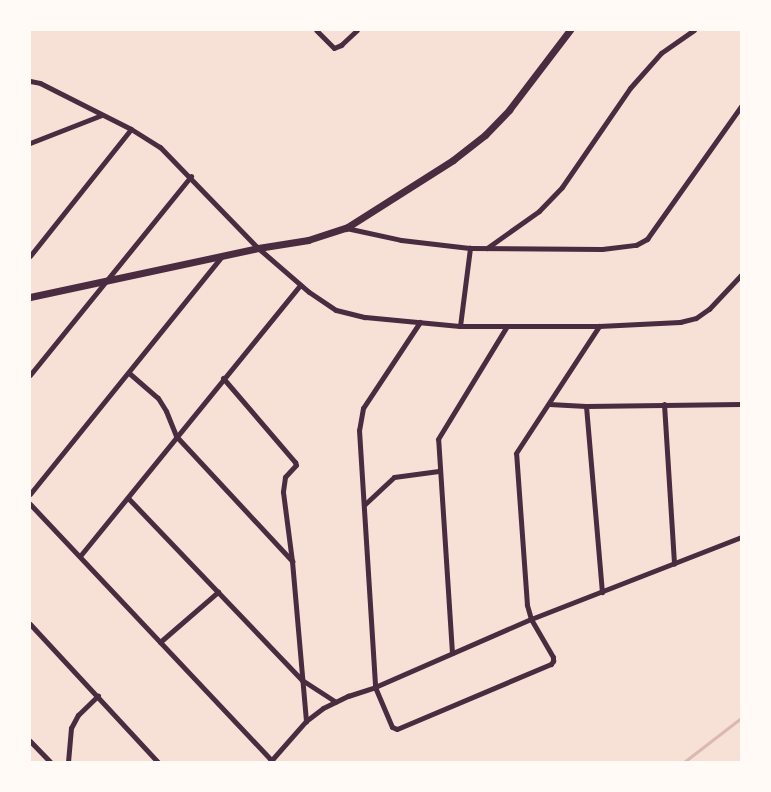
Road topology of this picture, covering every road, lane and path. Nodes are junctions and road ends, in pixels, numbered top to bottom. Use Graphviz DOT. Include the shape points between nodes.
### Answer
graph roads {
  1 [pos="316,30"];
  2 [pos="357,30"];
  3 [pos="570,30"];
  4 [pos="694,30"];
  5 [pos="30,81"];
  6 [pos="741,106"];
  7 [pos="102,115"];
  8 [pos="131,129"];
  9 [pos="30,143"];
  10 [pos="190,176"];
  11 [pos="346,228"];
  12 [pos="258,248"];
  13 [pos="470,248"];
  14 [pos="487,248"];
  15 [pos="30,256"];
  16 [pos="221,257"];
  17 [pos="741,275"];
  18 [pos="105,280"];
  19 [pos="300,285"];
  20 [pos="30,297"];
  21 [pos="420,322"];
  22 [pos="460,326"];
  23 [pos="507,326"];
  24 [pos="599,326"];
  25 [pos="129,373"];
  26 [pos="30,375"];
  27 [pos="223,378"];
  28 [pos="549,404"];
  29 [pos="664,404"];
  30 [pos="741,404"];
  31 [pos="586,406"];
  32 [pos="176,436"];
  33 [pos="439,471"];
  34 [pos="30,494"];
  35 [pos="128,498"];
  36 [pos="30,504"];
  37 [pos="364,505"];
  38 [pos="741,537"];
  39 [pos="80,556"];
  40 [pos="292,562"];
  41 [pos="674,564"];
  42 [pos="218,592"];
  43 [pos="602,592"];
  44 [pos="531,619"];
  45 [pos="30,624"];
  46 [pos="160,642"];
  47 [pos="452,653"];
  48 [pos="302,680"];
  49 [pos="376,687"];
  50 [pos="98,696"];
  51 [pos="336,702"];
  52 [pos="306,720"];
  53 [pos="30,741"];
  54 [pos="270,761"];
  55 [pos="50,762"];
  56 [pos="68,762"];
  57 [pos="158,762"];
  1 -- 2 [label="street" via="331,48 341,45"];
  3 -- 11 [label="street" via="485,136"];
  4 -- 14 [label="street" via="661,53 630,88 562,187 538,211"];
  5 -- 7 [label="street"];
  6 -- 14 [label="street" via="647,239 636,245 602,248"];
  7 -- 8 [label="street"];
  7 -- 9 [label="street"];
  8 -- 10 [label="street" via="160,147"];
  8 -- 15 [label="street"];
  10 -- 12 [label="street"];
  10 -- 18 [label="street"];
  11 -- 12 [label="street" via="308,240"];
  11 -- 13 [label="street" via="400,240"];
  12 -- 16 [label="street"];
  12 -- 19 [label="street"];
  13 -- 14 [label="street"];
  13 -- 22 [label="street"];
  16 -- 18 [label="street"];
  16 -- 25 [label="street"];
  17 -- 24 [label="street" via="696,318 672,323"];
  18 -- 20 [label="street"];
  18 -- 26 [label="street"];
  19 -- 21 [label="street" via="336,310"];
  19 -- 27 [label="street"];
  21 -- 22 [label="street"];
  21 -- 37 [label="street" via="363,408 360,419"];
  22 -- 23 [label="street"];
  23 -- 24 [label="street"];
  23 -- 33 [label="street" via="442,431 438,447"];
  24 -- 28 [label="street"];
  25 -- 32 [label="street" via="158,398"];
  25 -- 34 [label="street"];
  27 -- 32 [label="street"];
  27 -- 40 [label="street" via="295,462 283,484"];
  28 -- 31 [label="street"];
  28 -- 44 [label="street" via="516,452 527,605"];
  29 -- 30 [label="street"];
  29 -- 31 [label="street"];
  29 -- 41 [label="street"];
  31 -- 43 [label="street"];
  32 -- 35 [label="street"];
  32 -- 40 [label="street"];
  33 -- 37 [label="street" via="394,477"];
  33 -- 47 [label="street"];
  35 -- 39 [label="street"];
  35 -- 42 [label="street"];
  36 -- 39 [label="street"];
  37 -- 49 [label="street"];
  38 -- 41 [label="street"];
  39 -- 46 [label="street"];
  40 -- 48 [label="street"];
  41 -- 43 [label="street"];
  42 -- 46 [label="street"];
  42 -- 48 [label="street"];
  43 -- 44 [label="street"];
  44 -- 47 [label="street"];
  44 -- 49 [label="street" via="553,656 551,664 394,728"];
  45 -- 50 [label="street"];
  46 -- 54 [label="street"];
  47 -- 49 [label="street"];
  48 -- 51 [label="street"];
  48 -- 52 [label="street"];
  49 -- 51 [label="street"];
  50 -- 56 [label="street" via="78,715 71,728"];
  50 -- 57 [label="street"];
  51 -- 52 [label="street"];
  52 -- 54 [label="street"];
  53 -- 55 [label="street"];
}
